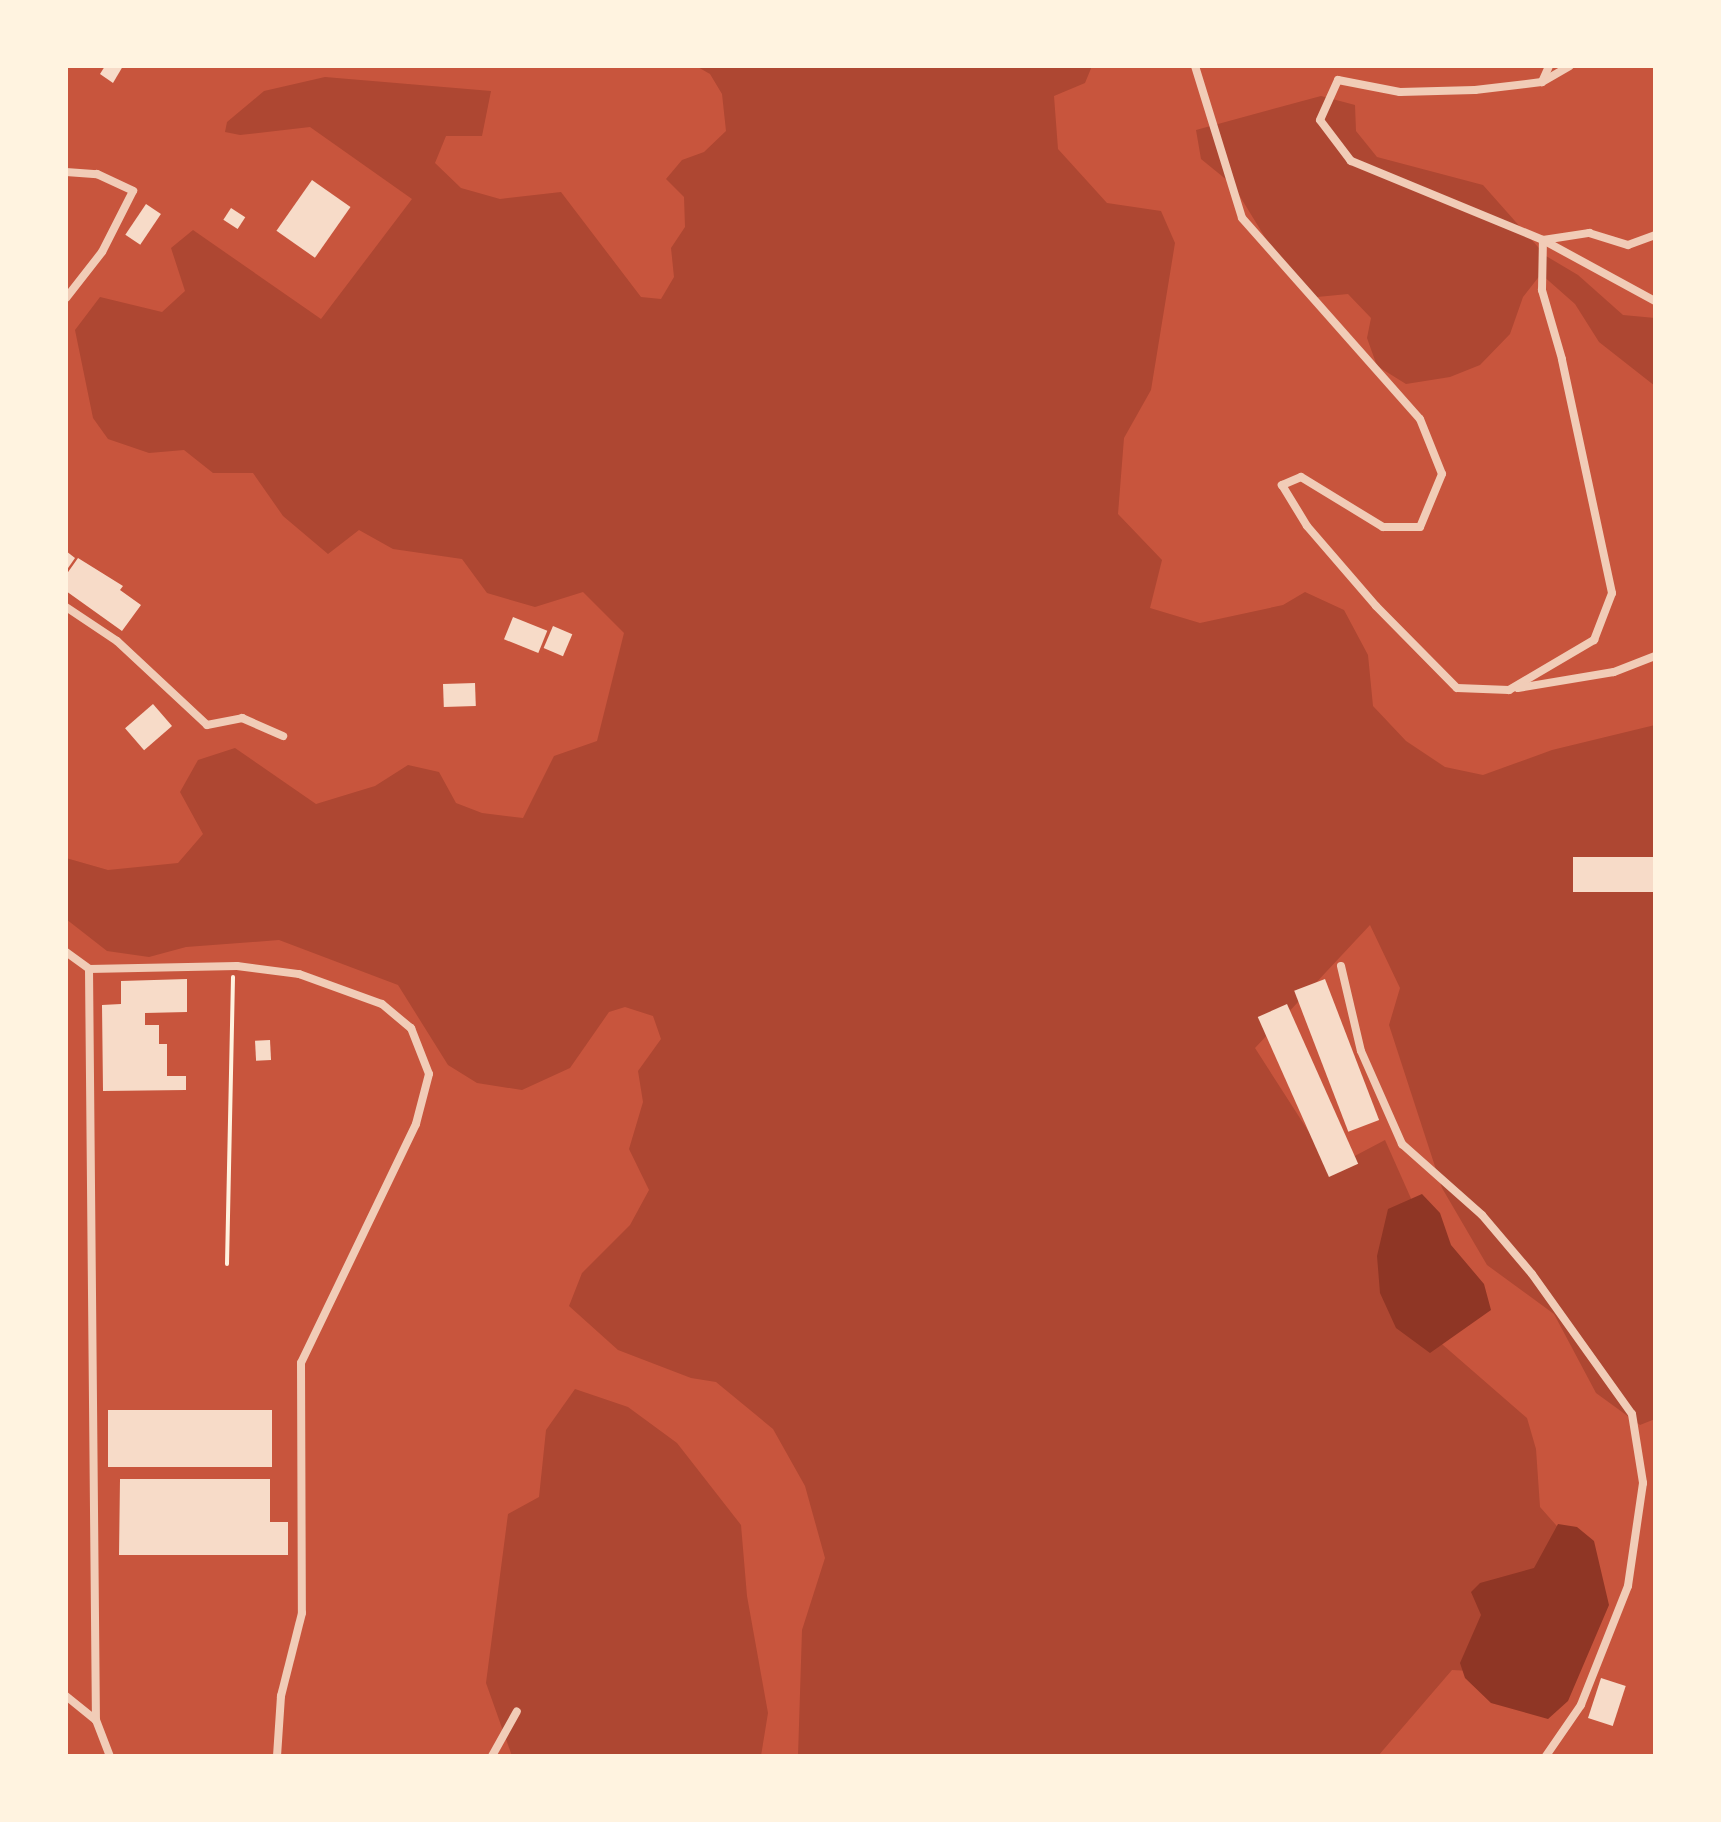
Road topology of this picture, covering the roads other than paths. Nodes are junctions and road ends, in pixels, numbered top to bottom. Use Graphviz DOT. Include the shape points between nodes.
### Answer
graph roads {
  1 [pos="1195,66"];
  2 [pos="1549,66"];
  3 [pos="1570,66"];
  4 [pos="1542,82"];
  5 [pos="66,172"];
  6 [pos="1655,235"];
  7 [pos="1543,240"];
  8 [pos="66,298"];
  9 [pos="1655,301"];
  10 [pos="66,607"];
  11 [pos="1655,656"];
  12 [pos="1509,690"];
  13 [pos="283,736"];
  14 [pos="66,952"];
  15 [pos="1341,966"];
  16 [pos="89,969"];
  17 [pos="66,1696"];
  18 [pos="517,1711"];
  19 [pos="96,1720"];
  20 [pos="110,1756"];
  21 [pos="277,1756"];
  22 [pos="492,1756"];
  23 [pos="1546,1756"];
  1 -- 12 [label="street" via="1242,218 1420,419 1442,474 1420,527 1383,527 1301,477 1282,485 1307,526 1366,595 1457,688"];
  2 -- 4 [label="street"];
  3 -- 4 [label="street"];
  4 -- 7 [label="street" via="1400,92 1338,80 1320,120 1351,161"];
  5 -- 8 [label="street" via="97,174 133,191 102,252"];
  6 -- 7 [label="street" via="1628,245 1589,233"];
  7 -- 9 [label="street"];
  7 -- 12 [label="street" via="1542,290 1612,593 1594,640"];
  10 -- 13 [label="street" via="117,641 207,725 242,718"];
  11 -- 12 [label="street" via="1614,672"];
  14 -- 16 [label="street"];
  15 -- 23 [label="street" via="1361,1051 1402,1144 1482,1215 1532,1274 1632,1414 1643,1483 1628,1586 1581,1705"];
  16 -- 19 [label="street"];
  16 -- 21 [label="street" via="233,966 299,974 382,1004 411,1028 429,1074 416,1124 301,1363 302,1613 281,1696"];
  17 -- 19 [label="street"];
  18 -- 22 [label="street"];
  19 -- 20 [label="street"];
}
